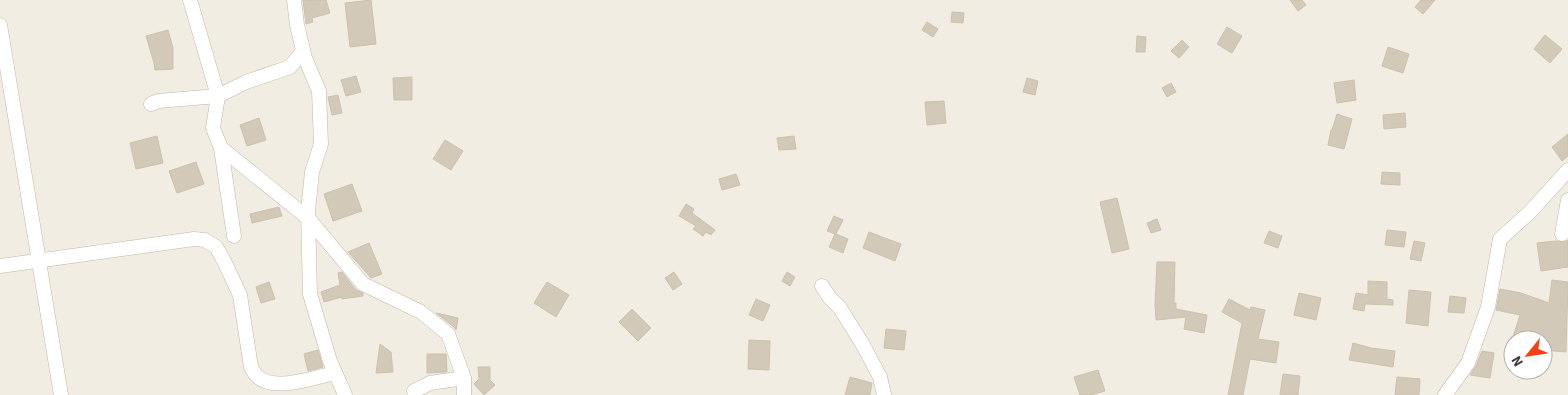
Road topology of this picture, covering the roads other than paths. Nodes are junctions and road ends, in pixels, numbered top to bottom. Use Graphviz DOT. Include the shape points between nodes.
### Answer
graph roads {
  1 [pos="190,0"];
  2 [pos="294,0"];
  3 [pos="0,25"];
  4 [pos="303,51"];
  5 [pos="218,96"];
  6 [pos="151,104"];
  7 [pos="222,148"];
  8 [pos="1568,170"];
  9 [pos="1568,200"];
  10 [pos="308,218"];
  11 [pos="1562,234"];
  12 [pos="234,236"];
  13 [pos="38,260"];
  14 [pos="0,266"];
  15 [pos="822,286"];
  16 [pos="335,373"];
  17 [pos="464,378"];
  18 [pos="414,391"];
  19 [pos="61,395"];
  20 [pos="345,395"];
  21 [pos="464,395"];
  22 [pos="884,395"];
  23 [pos="1445,395"];
  1 -- 5 [label="street"];
  2 -- 4 [label="street"];
  3 -- 13 [label="street"];
  4 -- 5 [label="street" via="290,67 246,82"];
  4 -- 10 [label="street" via="319,91 321,144 312,172"];
  5 -- 6 [label="street"];
  5 -- 7 [label="street" via="213,128"];
  7 -- 10 [label="street"];
  7 -- 12 [label="street"];
  8 -- 23 [label="street" via="1500,239 1488,307 1468,363"];
  9 -- 11 [label="street"];
  10 -- 16 [label="street" via="310,294"];
  10 -- 17 [label="street" via="363,284 421,312 448,334"];
  13 -- 14 [label="street"];
  13 -- 16 [label="street" via="205,240 216,247 240,295 251,367 258,377 286,384"];
  13 -- 19 [label="street"];
  15 -- 22 [label="street" via="863,345 880,376"];
  16 -- 20 [label="street"];
  17 -- 18 [label="street" via="430,383"];
  17 -- 21 [label="street"];
}
